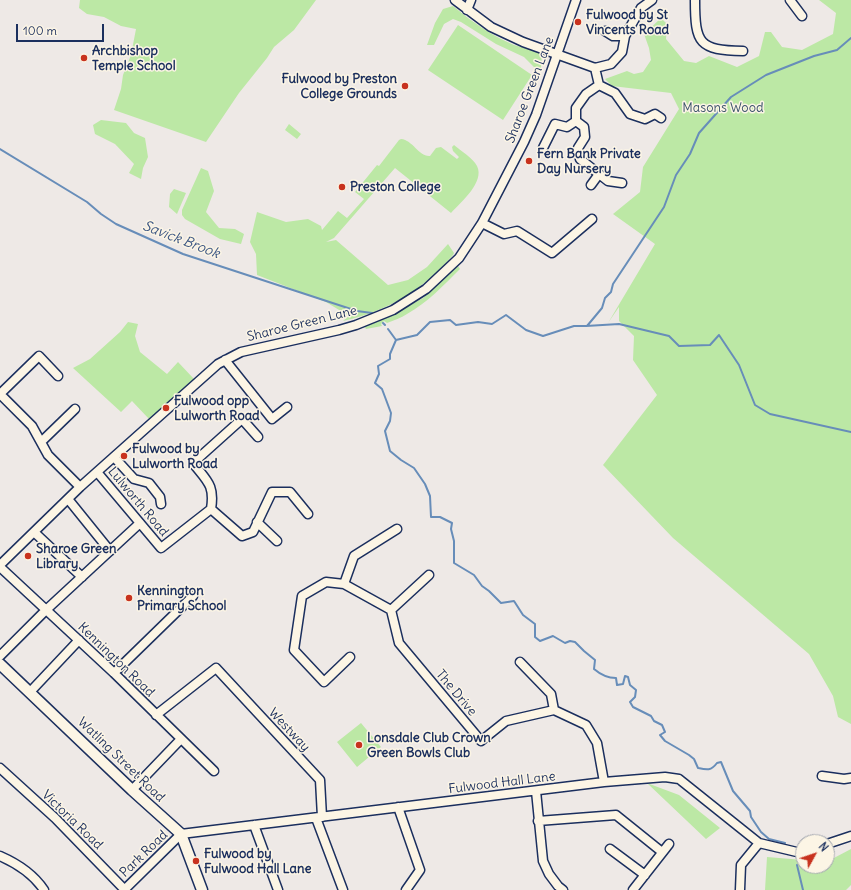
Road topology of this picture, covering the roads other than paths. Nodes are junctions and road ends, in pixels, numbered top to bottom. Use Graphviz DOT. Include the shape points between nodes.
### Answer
graph roads {
  1 [pos="455,0"];
  2 [pos="471,0"];
  3 [pos="576,0"];
  4 [pos="652,0"];
  5 [pos="695,0"];
  6 [pos="790,0"];
  7 [pos="468,10"];
  8 [pos="802,16"];
  9 [pos="605,31"];
  10 [pos="625,36"];
  11 [pos="744,51"];
  12 [pos="558,54"];
  13 [pos="595,68"];
  14 [pos="599,85"];
  15 [pos="661,118"];
  16 [pos="576,121"];
  17 [pos="542,148"];
  18 [pos="599,174"];
  19 [pos="622,183"];
  20 [pos="591,185"];
  21 [pos="592,219"];
  22 [pos="482,223"];
  23 [pos="225,360"];
  24 [pos="58,376"];
  25 [pos="0,394"];
  26 [pos="287,407"];
  27 [pos="75,409"];
  28 [pos="258,437"];
  29 [pos="41,442"];
  30 [pos="114,456"];
  31 [pos="97,472"];
  32 [pos="80,488"];
  33 [pos="68,499"];
  34 [pos="162,504"];
  35 [pos="211,509"];
  36 [pos="308,514"];
  37 [pos="257,522"];
  38 [pos="140,523"];
  39 [pos="397,529"];
  40 [pos="34,532"];
  41 [pos="277,541"];
  42 [pos="110,550"];
  43 [pos="0,566"];
  44 [pos="430,574"];
  45 [pos="82,577"];
  46 [pos="344,584"];
  47 [pos="194,596"];
  48 [pos="46,610"];
  49 [pos="391,610"];
  50 [pos="78,640"];
  51 [pos="0,656"];
  52 [pos="350,657"];
  53 [pos="520,662"];
  54 [pos="0,664"];
  55 [pos="114,673"];
  56 [pos="30,692"];
  57 [pos="554,710"];
  58 [pos="156,715"];
  59 [pos="181,739"];
  60 [pos="0,768"];
  61 [pos="214,771"];
  62 [pos="822,776"];
  63 [pos="851,778"];
  64 [pos="604,782"];
  65 [pos="132,790"];
  66 [pos="536,791"];
  67 [pos="398,808"];
  68 [pos="319,817"];
  69 [pos="538,821"];
  70 [pos="254,825"];
  71 [pos="181,834"];
  72 [pos="851,836"];
  73 [pos="835,841"];
  74 [pos="759,843"];
  75 [pos="669,844"];
  76 [pos="610,849"];
  77 [pos="662,852"];
  78 [pos="795,852"];
  79 [pos="0,856"];
  80 [pos="645,875"];
  81 [pos="44,890"];
  82 [pos="124,890"];
  83 [pos="202,890"];
  84 [pos="278,890"];
  85 [pos="343,890"];
  86 [pos="406,890"];
  87 [pos="563,890"];
  88 [pos="633,890"];
  89 [pos="740,890"];
  1 -- 7 [label="street"];
  2 -- 7 [label="street"];
  3 -- 12 [label="street, Sharoe Green Lane"];
  4 -- 10 [label="street" via="641,8"];
  5 -- 11 [label="street" via="695,24 700,40 714,49"];
  6 -- 8 [label="street"];
  7 -- 12 [label="street" via="491,27"];
  9 -- 10 [label="street" via="613,36"];
  10 -- 13 [label="street" via="622,52 611,64"];
  12 -- 13 [label="street"];
  12 -- 22 [label="street, Sharoe Green Lane" via="524,142"];
  13 -- 14 [label="street"];
  14 -- 15 [label="street" via="615,93 630,114 645,119 655,114"];
  14 -- 16 [label="street" via="586,94 576,108"];
  16 -- 17 [label="street" via="567,127 555,124"];
  16 -- 18 [label="street" via="584,127 585,137 578,148 580,159"];
  18 -- 19 [label="street" via="608,182"];
  18 -- 20 [label="street"];
  21 -- 22 [label="street" via="552,253 517,231 504,234"];
  22 -- 23 [label="street, Sharoe Green Lane" via="459,258 444,273 393,310 332,332 241,352"];
  23 -- 26 [label="street" via="272,419"];
  23 -- 30 [label="street, Sharoe Green Lane"];
  24 -- 25 [label="street" via="39,356"];
  25 -- 29 [label="street" via="32,426"];
  27 -- 29 [label="street"];
  28 -- 35 [label="street" via="242,419 193,463 210,484 213,497"];
  29 -- 32 [label="street" via="48,455"];
  30 -- 31 [label="street, Sharoe Green Lane"];
  30 -- 34 [label="street" via="134,479 148,483 160,497"];
  31 -- 32 [label="street, Sharoe Green Lane"];
  31 -- 38 [label="street, Lulworth Road"];
  32 -- 33 [label="street, Sharoe Green Lane"];
  33 -- 40 [label="street, Sharoe Green Lane"];
  33 -- 42 [label="street"];
  35 -- 37 [label="street" via="242,536 253,532"];
  35 -- 38 [label="street, Lulworth Road" via="161,548"];
  36 -- 37 [label="street" via="290,492 272,492"];
  37 -- 41 [label="street"];
  38 -- 42 [label="street"];
  39 -- 46 [label="street" via="354,556"];
  40 -- 43 [label="street, Sharoe Green Lane"];
  40 -- 45 [label="street"];
  42 -- 45 [label="street"];
  43 -- 48 [label="street, Kennington Road"];
  44 -- 49 [label="street"];
  45 -- 48 [label="street"];
  46 -- 49 [label="street"];
  46 -- 52 [label="street" via="326,582 302,596 294,650 324,682"];
  47 -- 55 [label="street"];
  48 -- 50 [label="street, Kennington Road"];
  48 -- 51 [label="street"];
  49 -- 57 [label="street, The Drive" via="399,643 481,741 506,721"];
  50 -- 55 [label="street, Kennington Road"];
  50 -- 56 [label="street"];
  53 -- 57 [label="street" via="551,694"];
  54 -- 56 [label="main road, Watling Street Road"];
  55 -- 58 [label="street, Kennington Road"];
  56 -- 65 [label="main road, Watling Street Road"];
  57 -- 64 [label="street" via="586,725 597,743"];
  58 -- 59 [label="street, Kennington Road"];
  58 -- 68 [label="street, Westway" via="216,668 320,780"];
  59 -- 61 [label="street, Kennington Road"];
  59 -- 65 [label="street"];
  60 -- 82 [label="street, Victoria Road" via="55,818"];
  62 -- 63 [label="street"];
  64 -- 66 [label="street, Fulwood Hall Lane"];
  64 -- 74 [label="street, Fulwood Hall Lane" via="665,777 679,779"];
  65 -- 71 [label="main road, Watling Street Road"];
  66 -- 67 [label="street, Fulwood Hall Lane"];
  66 -- 69 [label="street"];
  67 -- 68 [label="street, Fulwood Hall Lane"];
  67 -- 86 [label="street" via="420,870"];
  68 -- 70 [label="street, Fulwood Hall Lane"];
  68 -- 85 [label="street, Westway"];
  69 -- 77 [label="street" via="616,815"];
  69 -- 87 [label="street" via="543,861 549,874"];
  70 -- 71 [label="street, Fulwood Hall Lane"];
  70 -- 84 [label="street"];
  71 -- 82 [label="street, Park Road"];
  71 -- 83 [label="main road, Watling Street Road"];
  72 -- 73 [label="street"];
  74 -- 78 [label="street, Fulwood Hall Lane"];
  74 -- 89 [label="street" via="742,865"];
  75 -- 77 [label="street"];
  76 -- 80 [label="street"];
  77 -- 80 [label="street"];
  79 -- 81 [label="street" via="13,862 39,882"];
  80 -- 88 [label="street"];
}
